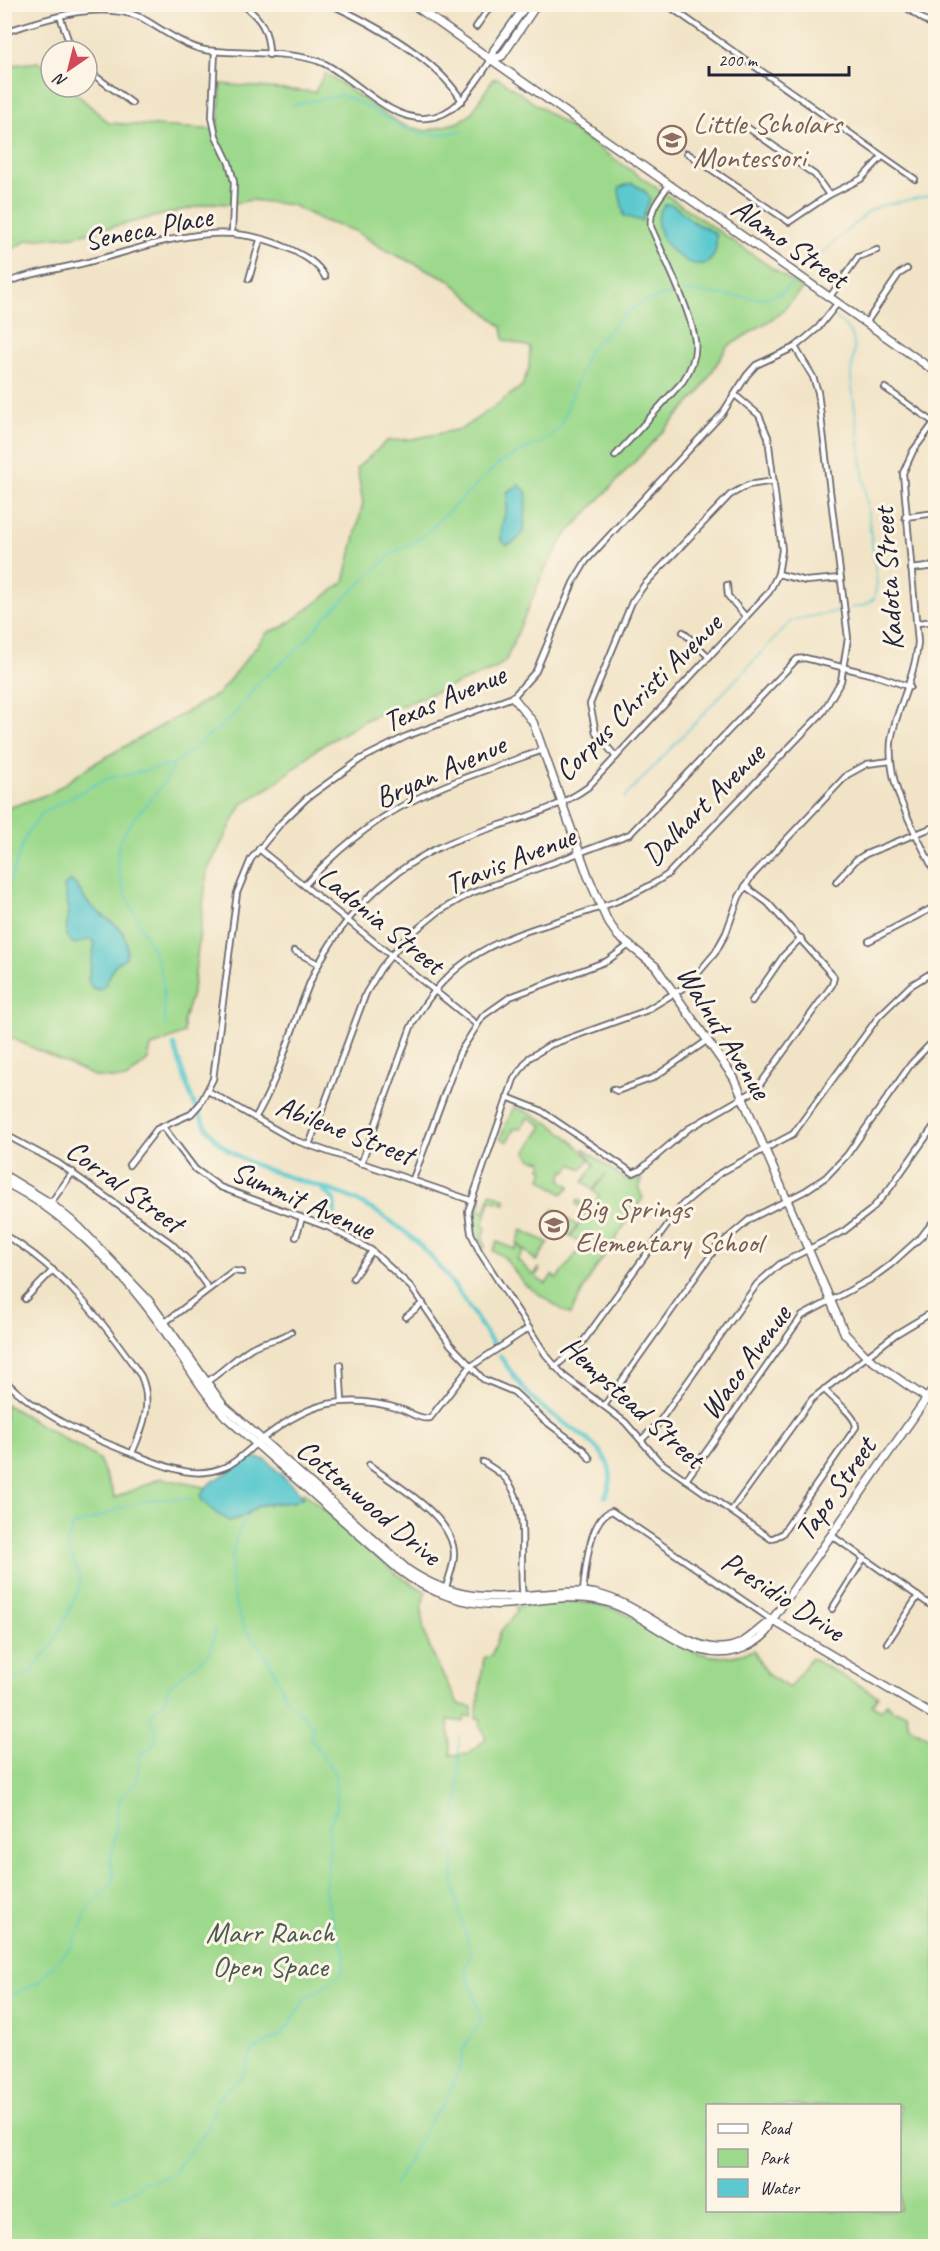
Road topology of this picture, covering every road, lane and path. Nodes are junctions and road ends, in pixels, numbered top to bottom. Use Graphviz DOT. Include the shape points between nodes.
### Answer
graph roads {
  1 [pos="242,4"];
  2 [pos="330,4"];
  3 [pos="492,4"];
  4 [pos="526,4"];
  5 [pos="537,4"];
  6 [pos="666,4"];
  7 [pos="902,4"];
  8 [pos="416,6"];
  9 [pos="60,16"];
  10 [pos="477,27"];
  11 [pos="936,28"];
  12 [pos="4,32"];
  13 [pos="68,39"];
  14 [pos="215,51"];
  15 [pos="269,55"];
  16 [pos="491,60"];
  17 [pos="99,79"];
  18 [pos="462,101"];
  19 [pos="132,103"];
  20 [pos="741,123"];
  21 [pos="687,153"];
  22 [pos="882,157"];
  23 [pos="915,180"];
  24 [pos="669,185"];
  25 [pos="829,195"];
  26 [pos="232,233"];
  27 [pos="260,240"];
  28 [pos="877,250"];
  29 [pos="907,269"];
  30 [pos="325,277"];
  31 [pos="249,279"];
  32 [pos="4,284"];
  33 [pos="829,298"];
  34 [pos="837,304"];
  35 [pos="866,322"];
  36 [pos="795,346"];
  37 [pos="936,372"];
  38 [pos="885,388"];
  39 [pos="735,395"];
  40 [pos="935,422"];
  41 [pos="615,456"];
  42 [pos="774,482"];
  43 [pos="936,513"];
  44 [pos="905,516"];
  45 [pos="936,566"];
  46 [pos="911,569"];
  47 [pos="778,574"];
  48 [pos="841,578"];
  49 [pos="727,585"];
  50 [pos="746,617"];
  51 [pos="936,621"];
  52 [pos="917,623"];
  53 [pos="683,632"];
  54 [pos="709,657"];
  55 [pos="845,668"];
  56 [pos="910,687"];
  57 [pos="513,697"];
  58 [pos="543,750"];
  59 [pos="616,757"];
  60 [pos="891,761"];
  61 [pos="561,802"];
  62 [pos="936,826"];
  63 [pos="917,835"];
  64 [pos="259,849"];
  65 [pos="580,854"];
  66 [pos="936,876"];
  67 [pos="836,882"];
  68 [pos="305,885"];
  69 [pos="745,886"];
  70 [pos="600,905"];
  71 [pos="936,906"];
  72 [pos="348,920"];
  73 [pos="801,938"];
  74 [pos="869,941"];
  75 [pos="629,945"];
  76 [pos="294,951"];
  77 [pos="391,955"];
  78 [pos="319,964"];
  79 [pos="936,970"];
  80 [pos="434,989"];
  81 [pos="676,995"];
  82 [pos="752,1001"];
  83 [pos="476,1024"];
  84 [pos="936,1038"];
  85 [pos="708,1040"];
  86 [pos="613,1089"];
  87 [pos="208,1091"];
  88 [pos="507,1097"];
  89 [pos="743,1098"];
  90 [pos="255,1118"];
  91 [pos="936,1123"];
  92 [pos="164,1128"];
  93 [pos="4,1134"];
  94 [pos="309,1145"];
  95 [pos="766,1149"];
  96 [pos="361,1164"];
  97 [pos="129,1165"];
  98 [pos="73,1172"];
  99 [pos="4,1175"];
  100 [pos="413,1179"];
  101 [pos="4,1182"];
  102 [pos="788,1199"];
  103 [pos="470,1200"];
  104 [pos="49,1205"];
  105 [pos="302,1218"];
  106 [pos="936,1218"];
  107 [pos="4,1236"];
  108 [pos="296,1237"];
  109 [pos="809,1249"];
  110 [pos="372,1251"];
  111 [pos="53,1270"];
  112 [pos="242,1272"];
  113 [pos="353,1278"];
  114 [pos="208,1288"];
  115 [pos="25,1299"];
  116 [pos="830,1299"];
  117 [pos="423,1303"];
  118 [pos="936,1310"];
  119 [pos="406,1317"];
  120 [pos="163,1324"];
  121 [pos="529,1328"];
  122 [pos="291,1332"];
  123 [pos="867,1357"];
  124 [pos="340,1365"];
  125 [pos="470,1366"];
  126 [pos="555,1367"];
  127 [pos="4,1380"];
  128 [pos="203,1385"];
  129 [pos="936,1385"];
  130 [pos="824,1389"];
  131 [pos="926,1398"];
  132 [pos="342,1401"];
  133 [pos="936,1405"];
  134 [pos="604,1406"];
  135 [pos="641,1440"];
  136 [pos="258,1442"];
  137 [pos="132,1453"];
  138 [pos="590,1459"];
  139 [pos="483,1462"];
  140 [pos="369,1465"];
  141 [pos="686,1480"];
  142 [pos="730,1511"];
  143 [pos="831,1535"];
  144 [pos="864,1558"];
  145 [pos="445,1592"];
  146 [pos="583,1595"];
  147 [pos="918,1596"];
  148 [pos="523,1599"];
  149 [pos="832,1609"];
  150 [pos="936,1610"];
  151 [pos="772,1620"];
  152 [pos="887,1642"];
  153 [pos="936,1717"];
  1 -- 15 [label="street" via="263,24"];
  2 -- 18 [label="street" via="363,19 425,63"];
  3 -- 10 [label="street"];
  4 -- 16 [label="street"];
  5 -- 16 [label="street" via="502,56"];
  6 -- 22 [label="street"];
  7 -- 11 [label="street"];
  8 -- 16 [label="street, Alamo Street"];
  9 -- 12 [label="street"];
  9 -- 13 [label="street"];
  9 -- 14 [label="street" via="90,7 118,9 193,46"];
  14 -- 15 [label="street"];
  14 -- 26 [label="street" via="212,117 234,182"];
  15 -- 18 [label="street" via="322,63 406,116 436,117"];
  16 -- 18 [label="street"];
  16 -- 24 [label="street, Alamo Street"];
  17 -- 19 [label="street"];
  20 -- 25 [label="street" via="815,175"];
  21 -- 25 [label="street" via="783,221 794,221"];
  22 -- 23 [label="street"];
  22 -- 25 [label="street" via="861,179"];
  24 -- 33 [label="street, Alamo Street"];
  24 -- 41 [label="street" via="653,208 651,227 687,315 695,341 694,357 683,381"];
  26 -- 27 [label="street, Seneca Place"];
  26 -- 32 [label="street, Seneca Place" via="175,238 28,274"];
  27 -- 30 [label="street, Seneca Place" via="303,255"];
  27 -- 31 [label="street"];
  28 -- 33 [label="street" via="858,257"];
  29 -- 35 [label="street" via="899,274"];
  33 -- 34 [label="street, Alamo Street"];
  34 -- 35 [label="street, Alamo Street"];
  34 -- 36 [label="street, Texas Avenue" via="818,328"];
  35 -- 37 [label="street, Alamo Street"];
  36 -- 39 [label="street, Texas Avenue" via="756,365"];
  36 -- 48 [label="street, Dalhart Avenue" via="818,392"];
  38 -- 40 [label="street"];
  39 -- 42 [label="street, Corpus Christi Avenue" via="753,408 764,424"];
  39 -- 57 [label="street, Texas Avenue" via="722,414 586,561 536,671"];
  40 -- 44 [label="street, Kadota Street" via="913,451 903,473"];
  42 -- 47 [label="street, Corpus Christi Avenue" via="782,550"];
  42 -- 59 [label="street" via="748,485 730,495 632,602 590,704 596,733"];
  43 -- 44 [label="street"];
  44 -- 46 [label="street, Kadota Street"];
  45 -- 46 [label="street"];
  46 -- 52 [label="street, Kadota Street"];
  47 -- 48 [label="street" via="806,581"];
  47 -- 50 [label="street, Corpus Christi Avenue" via="769,592"];
  48 -- 55 [label="street, Dalhart Avenue" via="848,638"];
  49 -- 50 [label="street" via="728,596"];
  50 -- 54 [label="street, Corpus Christi Avenue"];
  51 -- 52 [label="street"];
  52 -- 56 [label="street, Kadota Street" via="917,657"];
  53 -- 54 [label="street"];
  54 -- 59 [label="street, Corpus Christi Avenue"];
  55 -- 56 [label="street"];
  55 -- 65 [label="street, Travis Avenue" via="805,658 794,662 638,828 622,839"];
  55 -- 70 [label="street, Dalhart Avenue" via="823,711 679,866 647,888"];
  56 -- 60 [label="street, Kadota Street" via="892,734"];
  57 -- 58 [label="street, Walnut Avenue" via="533,722"];
  57 -- 64 [label="street, Texas Avenue" via="407,736 360,759 307,798"];
  58 -- 61 [label="street, Walnut Avenue"];
  58 -- 68 [label="street, Bryan Avenue" via="440,787 396,808 347,842"];
  59 -- 61 [label="street, Corpus Christi Avenue" via="588,787"];
  60 -- 63 [label="street, Kadota Street" via="897,788"];
  60 -- 69 [label="street" via="867,765 847,775"];
  61 -- 65 [label="street, Walnut Avenue"];
  61 -- 72 [label="street, Corpus Christi Avenue" via="427,853 383,884"];
  62 -- 63 [label="street"];
  63 -- 66 [label="street, Kadota Street"];
  63 -- 67 [label="street" via="866,854"];
  64 -- 68 [label="street, Ladonia Street"];
  64 -- 87 [label="street, Texas Avenue" via="245,869 237,893 216,1068"];
  65 -- 70 [label="street, Walnut Avenue"];
  65 -- 77 [label="street, Travis Avenue" via="456,900 421,924"];
  68 -- 72 [label="street, Ladonia Street"];
  69 -- 73 [label="street" via="768,903"];
  69 -- 81 [label="street" via="715,953 698,976"];
  70 -- 75 [label="street, Walnut Avenue" via="611,928"];
  70 -- 80 [label="street, Dalhart Avenue" via="486,947 458,965"];
  71 -- 74 [label="street"];
  72 -- 77 [label="street, Ladonia Street"];
  72 -- 78 [label="street, Corpus Christi Avenue"];
  73 -- 82 [label="street"];
  73 -- 89 [label="street" via="832,971 834,980 765,1081"];
  75 -- 81 [label="street, Walnut Avenue" via="655,966"];
  75 -- 83 [label="street" via="607,961 510,997"];
  76 -- 78 [label="street"];
  77 -- 80 [label="street, Ladonia Street"];
  77 -- 94 [label="street, Travis Avenue" via="359,1007"];
  78 -- 90 [label="street, Corpus Christi Avenue" via="269,1093"];
  79 -- 95 [label="street" via="910,986 879,1016 799,1128"];
  80 -- 83 [label="street, Ladonia Street"];
  80 -- 96 [label="street, Dalhart Avenue" via="411,1027"];
  81 -- 85 [label="street, Walnut Avenue"];
  81 -- 88 [label="street" via="645,1011 540,1050 519,1069"];
  83 -- 100 [label="street" via="460,1052"];
  84 -- 102 [label="street" via="912,1064 838,1165 815,1185"];
  85 -- 86 [label="street" via="653,1078"];
  85 -- 89 [label="street, Walnut Avenue"];
  87 -- 90 [label="street, Abilene Street"];
  87 -- 92 [label="street, Texas Avenue" via="191,1114"];
  88 -- 89 [label="street" via="540,1110 627,1171 635,1172 688,1129"];
  88 -- 103 [label="street"];
  89 -- 95 [label="street, Walnut Avenue"];
  90 -- 94 [label="street, Abilene Street"];
  91 -- 109 [label="street" via="871,1210 844,1231"];
  92 -- 97 [label="street, Texas Avenue" via="150,1136"];
  92 -- 105 [label="street, Summit Avenue" via="183,1156 209,1180"];
  93 -- 98 [label="street, Corral Street"];
  94 -- 96 [label="street, Abilene Street"];
  95 -- 102 [label="street, Walnut Avenue"];
  95 -- 126 [label="street" via="720,1173 682,1205 582,1342"];
  96 -- 100 [label="street, Abilene Street"];
  98 -- 104 [label="street"];
  98 -- 114 [label="street, Corral Street" via="171,1243"];
  99 -- 104 [label="street, Cottonwood Drive"];
  100 -- 103 [label="street, Abilene Street"];
  101 -- 104 [label="street, Cottonwood Drive"];
  102 -- 109 [label="street, Walnut Avenue"];
  102 -- 134 [label="street" via="750,1219 716,1248"];
  103 -- 121 [label="street, Hempstead Street" via="468,1222 474,1243"];
  104 -- 120 [label="street, Cottonwood Drive" via="98,1246"];
  105 -- 108 [label="street"];
  105 -- 110 [label="street, Summit Avenue" via="343,1233"];
  106 -- 116 [label="street, Waco Avenue" via="890,1265"];
  107 -- 111 [label="street"];
  109 -- 116 [label="street, Walnut Avenue"];
  109 -- 135 [label="street" via="780,1264 757,1284 657,1425"];
  110 -- 113 [label="street"];
  110 -- 117 [label="street, Summit Avenue" via="399,1274"];
  111 -- 115 [label="street"];
  111 -- 137 [label="street" via="122,1350 144,1383 146,1414"];
  112 -- 114 [label="street" via="233,1271"];
  114 -- 120 [label="street"];
  116 -- 123 [label="street, Walnut Avenue" via="845,1334"];
  116 -- 141 [label="street, Waco Avenue" via="796,1323"];
  117 -- 119 [label="street"];
  117 -- 125 [label="street, Summit Avenue"];
  118 -- 123 [label="street"];
  120 -- 128 [label="street, Cottonwood Drive"];
  121 -- 125 [label="street"];
  121 -- 126 [label="street, Hempstead Street"];
  122 -- 128 [label="street" via="248,1350"];
  123 -- 130 [label="street"];
  123 -- 131 [label="street, Walnut Avenue"];
  124 -- 132 [label="street"];
  125 -- 132 [label="street" via="430,1418 373,1403"];
  125 -- 138 [label="street, Summit Avenue" via="486,1382 521,1397"];
  126 -- 134 [label="street, Hempstead Street"];
  127 -- 137 [label="street" via="62,1424"];
  128 -- 136 [label="street, Cottonwood Drive"];
  129 -- 131 [label="street, Tapo Street"];
  130 -- 142 [label="street" via="803,1408"];
  130 -- 142 [label="street, Hempstead Street" via="853,1417 856,1427 777,1538 769,1538"];
  131 -- 133 [label="street, Walnut Avenue"];
  131 -- 143 [label="street, Tapo Street"];
  132 -- 136 [label="street" via="295,1416"];
  134 -- 135 [label="street, Hempstead Street"];
  135 -- 141 [label="street, Hempstead Street" via="659,1461"];
  136 -- 137 [label="street" via="226,1466 200,1472 177,1471"];
  136 -- 145 [label="street, Cottonwood Drive" via="408,1570"];
  139 -- 148 [label="street" via="507,1480 518,1503"];
  140 -- 145 [label="street" via="434,1514 449,1534 454,1562"];
  141 -- 142 [label="street, Hempstead Street"];
  143 -- 144 [label="street"];
  143 -- 151 [label="street, Tapo Street"];
  144 -- 147 [label="street"];
  144 -- 149 [label="street"];
  145 -- 148 [label="street, Cottonwood Drive"];
  146 -- 148 [label="street, Cottonwood Drive"];
  146 -- 151 [label="street, Cottonwood Drive" via="626,1603 706,1647 743,1642"];
  146 -- 151 [label="street, Presidio Drive" via="588,1549 601,1518 608,1511 616,1512"];
  147 -- 150 [label="street"];
  147 -- 152 [label="street"];
  151 -- 153 [label="street, Presidio Drive"];
}
